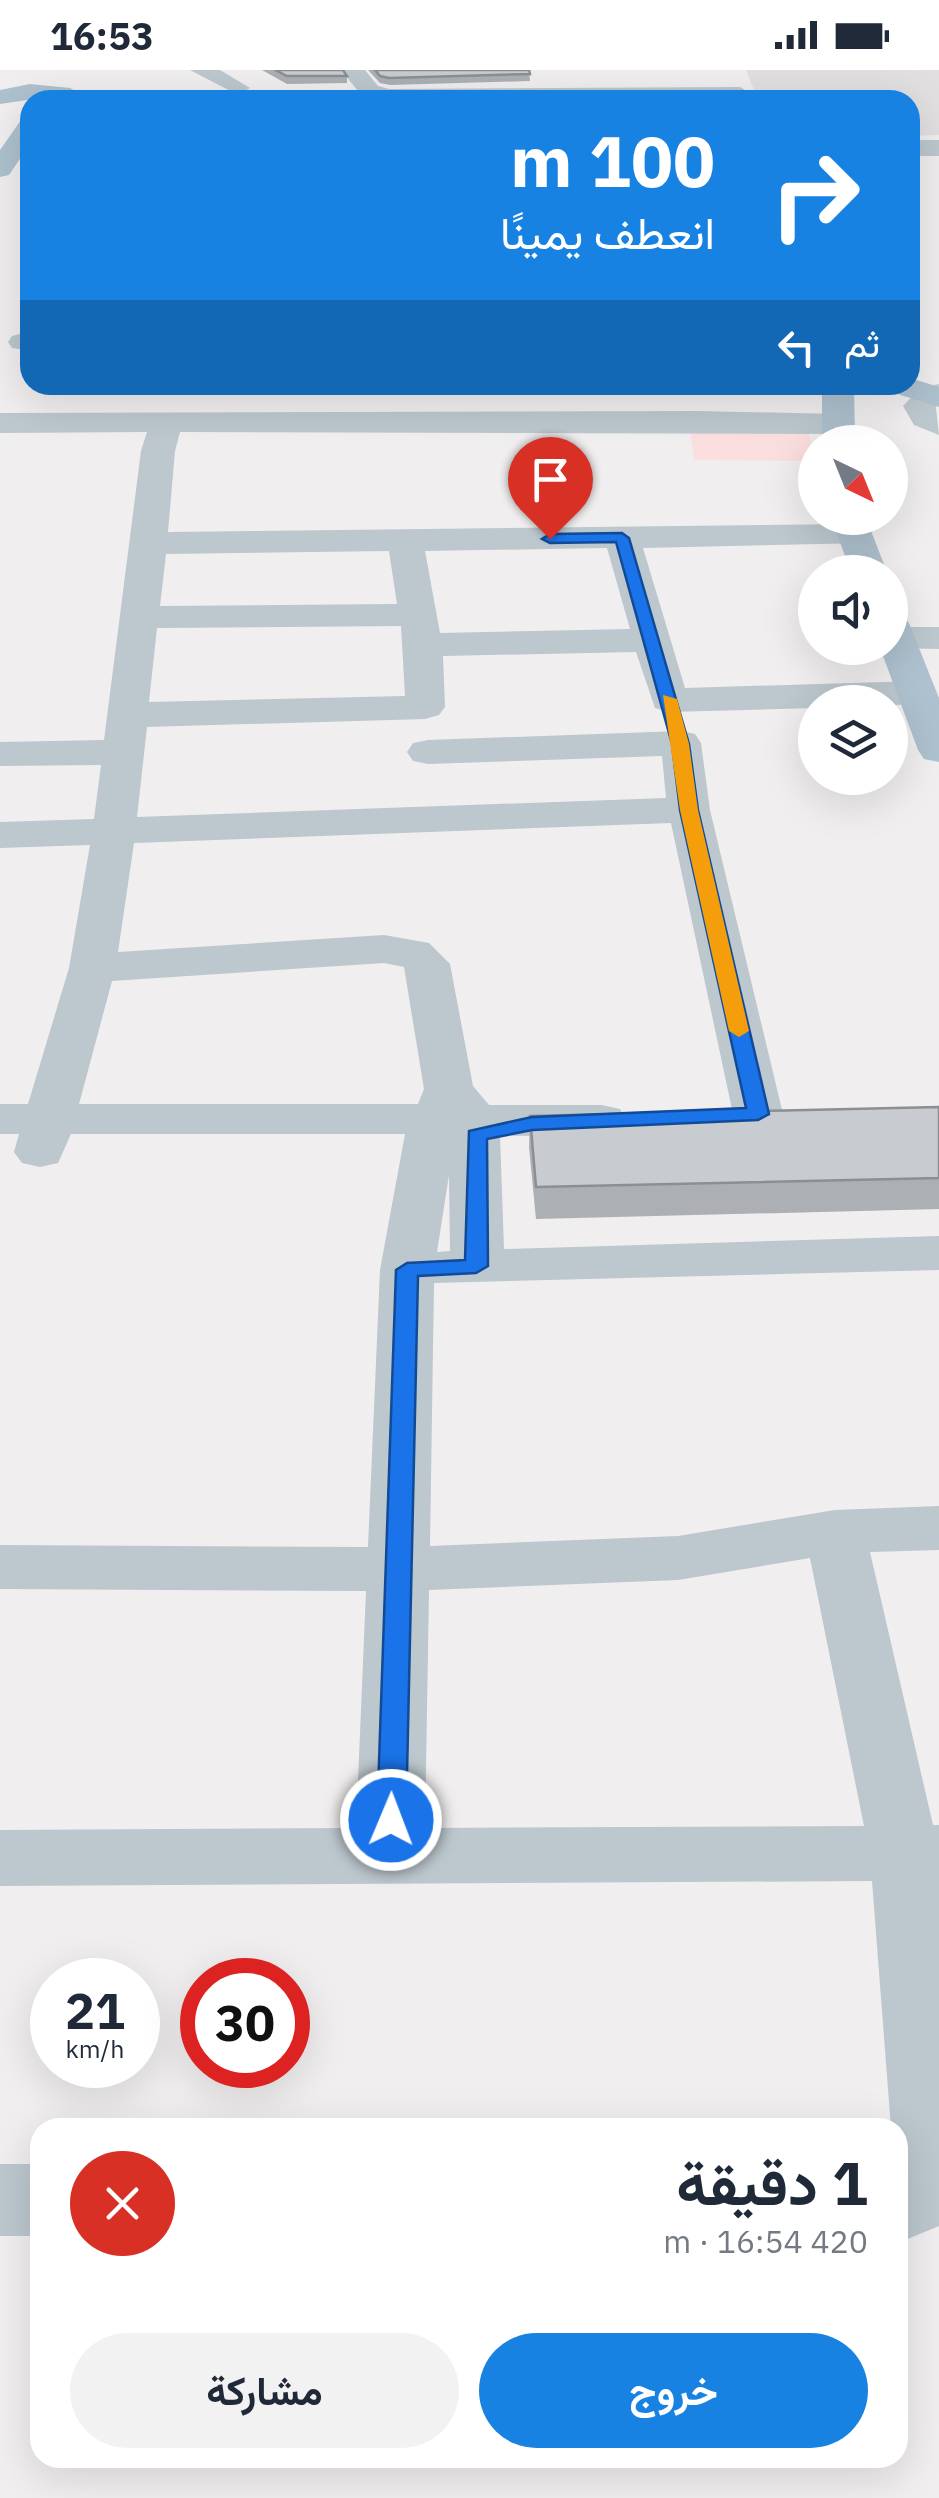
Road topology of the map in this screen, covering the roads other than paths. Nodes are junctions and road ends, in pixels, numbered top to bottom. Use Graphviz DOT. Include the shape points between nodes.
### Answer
graph roads {
  1 [pos="202,70"];
  2 [pos="353,70"];
  3 [pos="384,70"];
  4 [pos="0,73"];
  5 [pos="238,88"];
  6 [pos="369,90"];
  7 [pos="20,100"];
  8 [pos="20,109"];
  9 [pos="0,169"];
  10 [pos="254,395"];
  11 [pos="621,395"];
  12 [pos="838,395"];
  13 [pos="697,421"];
  14 [pos="0,423"];
  15 [pos="247,424"];
  16 [pos="839,425"];
  17 [pos="798,430"];
  18 [pos="409,435"];
  19 [pos="162,438"];
  20 [pos="798,529"];
  21 [pos="622,538"];
  22 [pos="405,541"];
  23 [pos="149,544"];
  24 [pos="139,617"];
  25 [pos="420,630"];
  26 [pos="908,633"];
  27 [pos="939,638"];
  28 [pos="650,640"];
  29 [pos="906,665"];
  30 [pos="916,693"];
  31 [pos="669,700"];
  32 [pos="424,707"];
  33 [pos="124,734"];
  34 [pos="681,744"];
  35 [pos="939,750"];
  36 [pos="428,752"];
  37 [pos="0,754"];
  38 [pos="689,810"];
  39 [pos="435,818"];
  40 [pos="112,830"];
  41 [pos="0,835"];
  42 [pos="92,968"];
  43 [pos="812,1113"];
  44 [pos="645,1118"];
  45 [pos="453,1120"];
  46 [pos="22,1137"];
  47 [pos="939,1252"];
  48 [pos="476,1266"];
  49 [pos="407,1270"];
  50 [pos="939,1528"];
  51 [pos="835,1532"];
  52 [pos="0,1567"];
  53 [pos="397,1569"];
  54 [pos="922,1854"];
  55 [pos="390,1856"];
  56 [pos="0,1858"];
  57 [pos="0,2200"];
  58 [pos="30,2200"];
  59 [pos="908,2201"];
  1 -- 5 [label="street"];
  2 -- 3 [label="street"];
  2 -- 6 [label="street"];
  4 -- 7 [label="main road"];
  8 -- 9 [label="main road"];
  10 -- 15 [label="street"];
  11 -- 13 [label="street"];
  12 -- 16 [label="main road"];
  13 -- 17 [label="street"];
  13 -- 18 [label="street" via="691,432 658,442"];
  14 -- 19 [label="street"];
  15 -- 18 [label="street"];
  15 -- 19 [label="street"];
  18 -- 19 [label="street"];
  19 -- 23 [label="street"];
  20 -- 21 [label="street"];
  21 -- 22 [label="street"];
  21 -- 28 [label="street"];
  22 -- 23 [label="street"];
  22 -- 25 [label="street"];
  23 -- 24 [label="street"];
  24 -- 25 [label="street"];
  24 -- 33 [label="street"];
  25 -- 28 [label="street"];
  25 -- 32 [label="street"];
  26 -- 27 [label="street"];
  28 -- 31 [label="street"];
  29 -- 30 [label="main road"];
  30 -- 31 [label="street"];
  30 -- 35 [label="main road"];
  31 -- 34 [label="street"];
  32 -- 33 [label="street"];
  32 -- 36 [label="street"];
  33 -- 37 [label="street"];
  33 -- 40 [label="street"];
  34 -- 36 [label="street"];
  34 -- 38 [label="street"];
  36 -- 39 [label="street"];
  38 -- 39 [label="street"];
  38 -- 43 [label="street" via="739,1115"];
  39 -- 40 [label="street"];
  40 -- 41 [label="street"];
  40 -- 42 [label="street"];
  42 -- 45 [label="street" via="371,950 417,953 427,964"];
  42 -- 46 [label="street"];
  44 -- 45 [label="street"];
  45 -- 46 [label="street"];
  45 -- 48 [label="street"];
  45 -- 49 [label="street"];
  47 -- 48 [label="street"];
  48 -- 49 [label="street"];
  49 -- 53 [label="street"];
  50 -- 51 [label="street"];
  51 -- 53 [label="street" via="678,1558"];
  51 -- 54 [label="street"];
  52 -- 53 [label="street"];
  53 -- 55 [label="street"];
  54 -- 55 [label="street"];
  54 -- 59 [label="street" via="933,2163 931,2180"];
  55 -- 56 [label="street"];
  57 -- 58 [label="street"];
}
